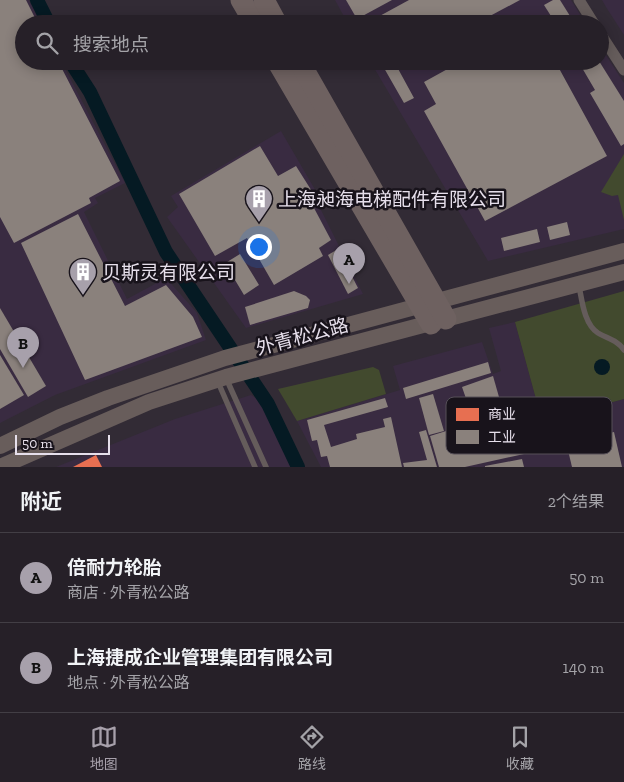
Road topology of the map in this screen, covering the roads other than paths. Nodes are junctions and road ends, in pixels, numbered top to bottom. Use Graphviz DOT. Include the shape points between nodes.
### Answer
graph roads {
  1 [pos="241,0"];
  2 [pos="264,0"];
  3 [pos="578,0"];
  4 [pos="250,15"];
  5 [pos="272,15"];
  6 [pos="588,15"];
  7 [pos="609,47"];
  8 [pos="283,70"];
  9 [pos="303,70"];
  10 [pos="624,70"];
  11 [pos="624,251"];
  12 [pos="624,272"];
  13 [pos="579,284"];
  14 [pos="433,313"];
  15 [pos="624,350"];
  16 [pos="225,377"];
  17 [pos="0,446"];
  18 [pos="0,467"];
  19 [pos="255,467"];
  20 [pos="266,467"];
  1 -- 4 [label="highway"];
  2 -- 5 [label="highway"];
  3 -- 6 [label="street"];
  7 -- 10 [label="street"];
  8 -- 14 [label="highway"];
  9 -- 14 [label="highway"];
  11 -- 14 [label="main road, 外青松公路"];
  12 -- 13 [label="main road, 外青松公路"];
  13 -- 14 [label="main road, 外青松公路"];
  13 -- 15 [label="lane" via="584,312 596,332 619,343"];
  14 -- 16 [label="main road, 外青松公路"];
  14 -- 17 [label="main road, 外青松公路" via="274,344 226,358 100,401"];
  16 -- 18 [label="main road, 外青松公路" via="149,402"];
  16 -- 19 [label="lane"];
  16 -- 20 [label="lane"];
}
